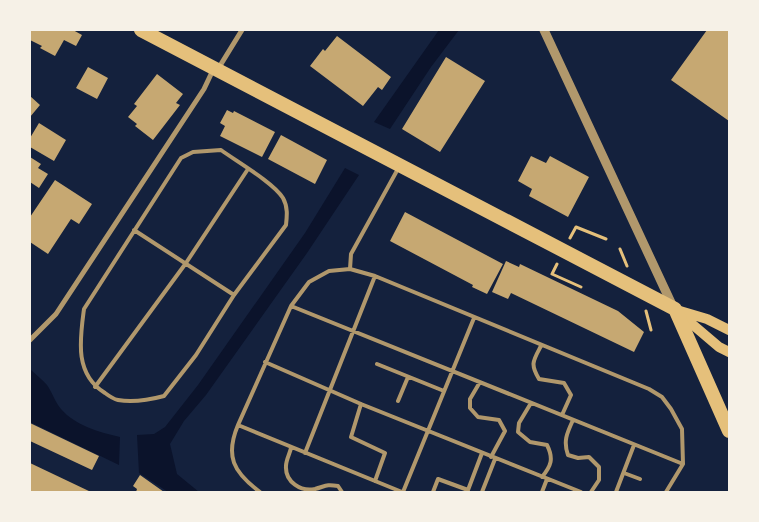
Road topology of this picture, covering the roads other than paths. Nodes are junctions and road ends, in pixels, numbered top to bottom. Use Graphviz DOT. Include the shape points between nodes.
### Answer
graph roads {
  1 [pos="141,30"];
  2 [pos="242,30"];
  3 [pos="544,30"];
  4 [pos="216,69"];
  5 [pos="400,165"];
  6 [pos="248,169"];
  7 [pos="134,230"];
  8 [pos="186,264"];
  9 [pos="350,269"];
  10 [pos="375,276"];
  11 [pos="234,295"];
  12 [pos="291,306"];
  13 [pos="674,309"];
  14 [pos="474,318"];
  15 [pos="729,330"];
  16 [pos="353,332"];
  17 [pos="30,340"];
  18 [pos="541,346"];
  19 [pos="729,352"];
  20 [pos="265,362"];
  21 [pos="377,364"];
  22 [pos="453,371"];
  23 [pos="408,377"];
  24 [pos="480,382"];
  25 [pos="95,387"];
  26 [pos="330,390"];
  27 [pos="444,391"];
  28 [pos="398,401"];
  29 [pos="531,403"];
  30 [pos="361,404"];
  31 [pos="562,416"];
  32 [pos="573,420"];
  33 [pos="238,425"];
  34 [pos="428,431"];
  35 [pos="729,431"];
  36 [pos="634,445"];
  37 [pos="291,448"];
  38 [pos="305,453"];
  39 [pos="482,453"];
  40 [pos="493,458"];
  41 [pos="683,464"];
  42 [pos="624,472"];
  43 [pos="545,478"];
  44 [pos="640,479"];
  45 [pos="375,481"];
  46 [pos="260,492"];
  47 [pos="342,492"];
  48 [pos="402,492"];
  49 [pos="433,492"];
  50 [pos="482,492"];
  51 [pos="542,492"];
  52 [pos="580,492"];
  53 [pos="591,492"];
  54 [pos="616,492"];
  55 [pos="666,492"];
  1 -- 4 [label="highway"];
  2 -- 4 [label="street"];
  3 -- 13 [label="street"];
  4 -- 5 [label="highway"];
  4 -- 17 [label="street" via="56,314"];
  5 -- 9 [label="lane" via="351,254"];
  5 -- 13 [label="highway"];
  6 -- 7 [label="lane" via="221,150 193,152 181,158"];
  6 -- 8 [label="lane"];
  6 -- 11 [label="lane" via="272,186 283,198 288,212 286,225"];
  7 -- 8 [label="lane"];
  7 -- 25 [label="lane" via="84,309 80,338 83,368"];
  8 -- 11 [label="lane"];
  8 -- 25 [label="lane"];
  9 -- 10 [label="lane"];
  9 -- 12 [label="lane" via="329,271 309,282"];
  10 -- 14 [label="lane"];
  10 -- 16 [label="lane"];
  11 -- 25 [label="lane" via="196,355 164,396 140,401 116,400"];
  12 -- 16 [label="lane"];
  12 -- 20 [label="lane"];
  13 -- 15 [label="main road"];
  13 -- 19 [label="main road"];
  13 -- 35 [label="highway"];
  14 -- 18 [label="lane"];
  14 -- 22 [label="lane"];
  16 -- 22 [label="lane"];
  16 -- 26 [label="lane"];
  18 -- 31 [label="lane" via="533,362 539,379 564,383 571,396"];
  18 -- 41 [label="lane" via="662,397 682,429"];
  20 -- 26 [label="lane"];
  20 -- 33 [label="lane"];
  21 -- 23 [label="lane"];
  22 -- 24 [label="lane"];
  22 -- 27 [label="lane"];
  23 -- 27 [label="lane"];
  23 -- 28 [label="lane"];
  24 -- 29 [label="lane"];
  24 -- 40 [label="lane" via="470,399 470,408 478,417 500,420 505,431"];
  26 -- 30 [label="lane"];
  26 -- 38 [label="lane"];
  27 -- 34 [label="lane"];
  29 -- 31 [label="lane"];
  29 -- 43 [label="lane" via="519,423 518,432 530,442 547,445 552,459"];
  30 -- 34 [label="lane"];
  30 -- 45 [label="lane" via="350,437 385,453"];
  31 -- 32 [label="lane"];
  32 -- 36 [label="lane"];
  32 -- 53 [label="lane" via="564,445 568,455 589,457 599,467 599,480"];
  33 -- 37 [label="lane"];
  33 -- 46 [label="lane" via="231,441 232,459 242,476"];
  34 -- 39 [label="lane"];
  34 -- 48 [label="lane"];
  36 -- 41 [label="lane"];
  36 -- 42 [label="lane"];
  37 -- 38 [label="lane"];
  37 -- 47 [label="lane" via="286,468 289,480 299,488 314,489 327,484 338,486"];
  38 -- 45 [label="lane"];
  39 -- 40 [label="lane"];
  39 -- 49 [label="lane" via="468,490 438,479"];
  40 -- 43 [label="lane"];
  40 -- 50 [label="lane"];
  41 -- 55 [label="lane"];
  42 -- 44 [label="lane"];
  42 -- 54 [label="lane"];
  43 -- 51 [label="lane"];
  43 -- 52 [label="lane"];
  45 -- 48 [label="lane"];
}
